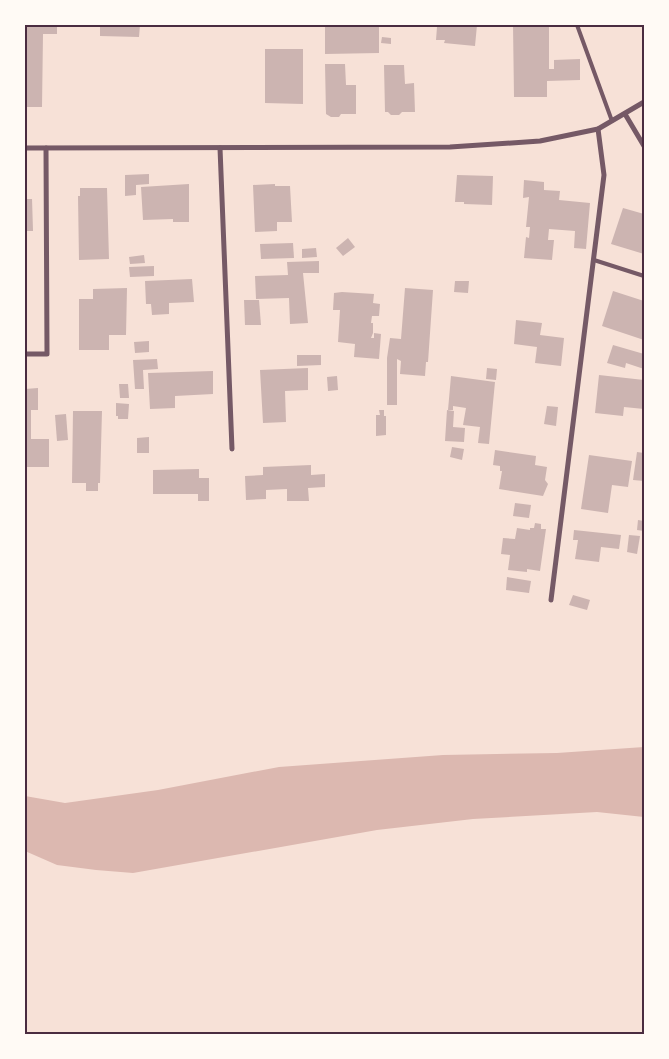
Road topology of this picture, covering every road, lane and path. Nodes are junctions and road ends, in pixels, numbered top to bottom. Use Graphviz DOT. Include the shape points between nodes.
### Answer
graph roads {
  1 [pos="577,25"];
  2 [pos="644,102"];
  3 [pos="625,114"];
  4 [pos="612,121"];
  5 [pos="598,129"];
  6 [pos="644,146"];
  7 [pos="25,148"];
  8 [pos="46,148"];
  9 [pos="220,148"];
  10 [pos="594,260"];
  11 [pos="644,276"];
  12 [pos="25,354"];
  13 [pos="232,449"];
  14 [pos="551,600"];
  1 -- 4 [label="lane"];
  2 -- 3 [label="street"];
  3 -- 4 [label="street"];
  3 -- 6 [label="street"];
  4 -- 5 [label="street"];
  5 -- 9 [label="street" via="540,141 450,147"];
  5 -- 10 [label="street" via="604,175"];
  7 -- 8 [label="street"];
  8 -- 9 [label="street"];
  8 -- 12 [label="street" via="47,354"];
  9 -- 13 [label="street"];
  10 -- 11 [label="lane"];
  10 -- 14 [label="street"];
}
